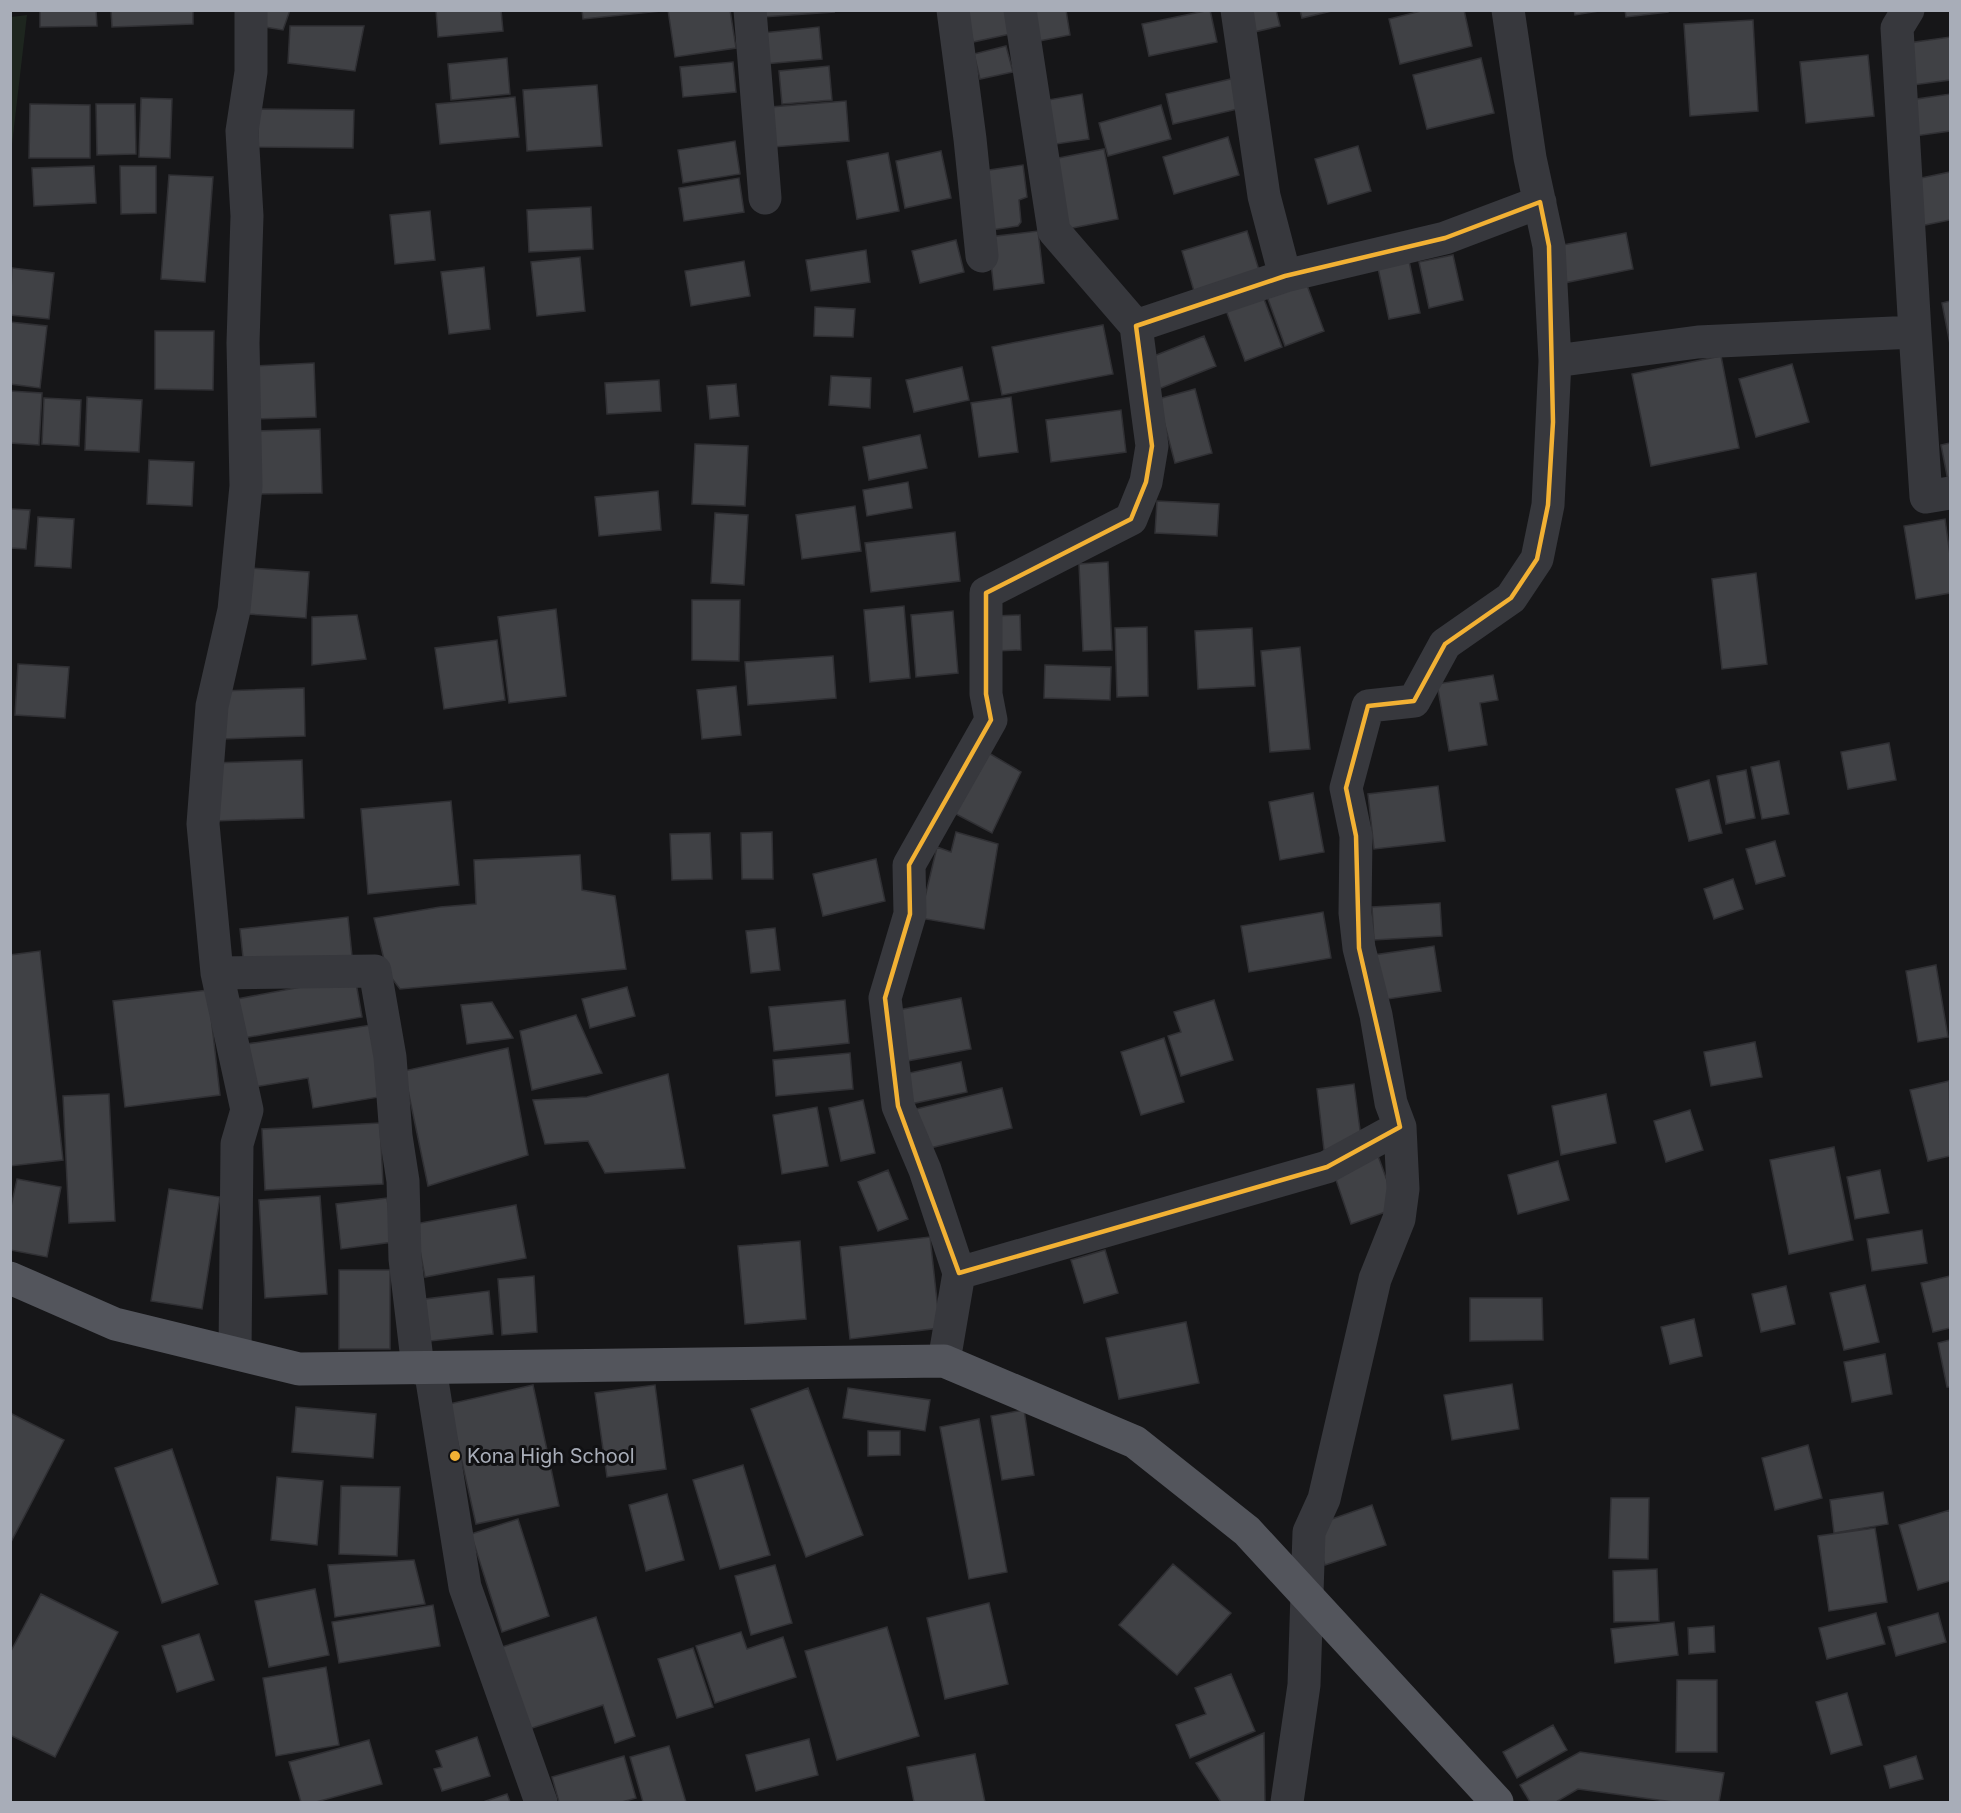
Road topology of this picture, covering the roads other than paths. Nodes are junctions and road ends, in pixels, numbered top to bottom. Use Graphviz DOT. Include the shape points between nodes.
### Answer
graph roads {
  1 [pos="251,10"];
  2 [pos="750,10"];
  3 [pos="953,10"];
  4 [pos="1020,10"];
  5 [pos="1237,10"];
  6 [pos="1508,10"];
  7 [pos="1908,10"];
  8 [pos="765,198"];
  9 [pos="1540,202"];
  10 [pos="982,256"];
  11 [pos="1285,276"];
  12 [pos="1136,326"];
  13 [pos="1915,332"];
  14 [pos="1555,361"];
  15 [pos="1950,494"];
  16 [pos="217,973"];
  17 [pos="1400,1127"];
  18 [pos="959,1273"];
  19 [pos="10,1278"];
  20 [pos="235,1353"];
  21 [pos="944,1360"];
  22 [pos="424,1368"];
  23 [pos="1305,1594"];
  24 [pos="542,1803"];
  25 [pos="1287,1803"];
  26 [pos="1497,1803"];
  1 -- 16 [label="street" via="251,72 242,131 247,216 243,343 246,486 234,610 212,706 204,824"];
  2 -- 8 [label="street"];
  3 -- 10 [label="street"];
  4 -- 12 [label="street" via="1054,231"];
  5 -- 11 [label="street" via="1264,196"];
  6 -- 9 [label="street"];
  7 -- 13 [label="street" via="1897,28"];
  9 -- 11 [label="street" via="1445,238"];
  9 -- 14 [label="street" via="1549,246"];
  11 -- 12 [label="street"];
  12 -- 18 [label="street" via="1152,447 1146,482 1131,519 986,593 986,694 991,720 909,865 910,914 885,998 888,1034 898,1106 925,1170"];
  13 -- 14 [label="street" via="1698,342"];
  13 -- 15 [label="street" via="1926,497"];
  14 -- 17 [label="street" via="1548,505 1538,559 1511,598 1445,644 1414,701 1368,706 1346,788 1356,836 1355,913 1359,948 1376,1015 1391,1103"];
  16 -- 20 [label="street" via="247,1110 237,1144"];
  16 -- 22 [label="street" via="375,970 390,1056 404,1181 405,1259"];
  17 -- 18 [label="street" via="1327,1167"];
  17 -- 23 [label="street" via="1403,1188 1399,1219 1375,1279 1324,1499 1309,1533"];
  18 -- 21 [label="street"];
  19 -- 20 [label="main road" via="115,1323"];
  20 -- 22 [label="main road" via="299,1369"];
  21 -- 22 [label="main road"];
  21 -- 23 [label="main road" via="1135,1442 1247,1531"];
  22 -- 24 [label="street" via="465,1587"];
  23 -- 25 [label="street" via="1304,1685"];
  23 -- 26 [label="main road"];
}
